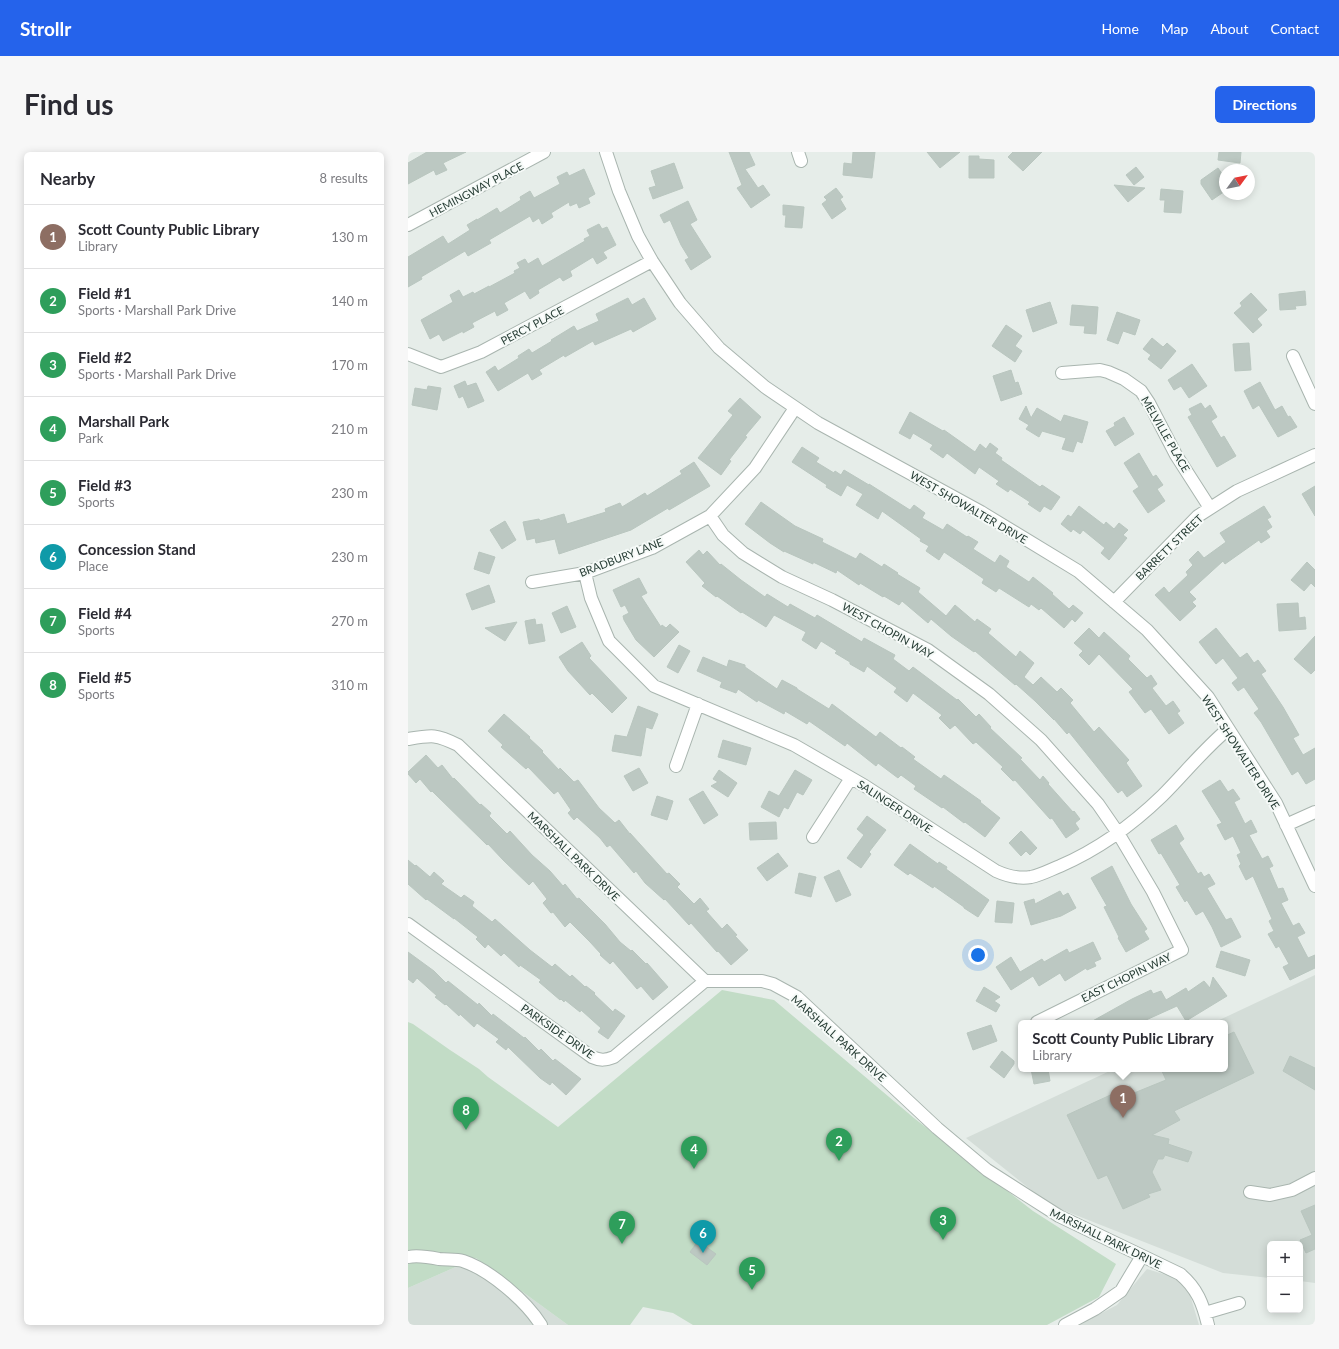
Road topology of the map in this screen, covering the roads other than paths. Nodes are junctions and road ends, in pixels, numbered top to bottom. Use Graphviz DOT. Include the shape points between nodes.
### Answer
graph roads {
  1 [pos="544,152"];
  2 [pos="606,152"];
  3 [pos="408,225"];
  4 [pos="652,261"];
  5 [pos="408,354"];
  6 [pos="1293,356"];
  7 [pos="1062,373"];
  8 [pos="1315,404"];
  9 [pos="795,408"];
  10 [pos="1315,455"];
  11 [pos="1210,508"];
  12 [pos="710,516"];
  13 [pos="585,574"];
  14 [pos="532,582"];
  15 [pos="1114,602"];
  16 [pos="698,704"];
  17 [pos="1228,730"];
  18 [pos="408,739"];
  19 [pos="676,766"];
  20 [pos="851,778"];
  21 [pos="1315,812"];
  22 [pos="1286,825"];
  23 [pos="1118,832"];
  24 [pos="813,837"];
  25 [pos="1315,886"];
  26 [pos="408,924"];
  27 [pos="705,982"];
  28 [pos="1041,1020"];
  29 [pos="1315,1178"];
  30 [pos="1250,1192"];
  31 [pos="1142,1256"];
  32 [pos="408,1257"];
  33 [pos="1239,1303"];
  34 [pos="1205,1313"];
  35 [pos="541,1325"];
  36 [pos="1065,1325"];
  37 [pos="1208,1325"];
  1 -- 3 [label="street, HEMINGWAY PLACE"];
  2 -- 4 [label="street, WEST SHOWALTER DRIVE" via="638,236"];
  4 -- 5 [label="street, PERCY PLACE" via="494,345 441,367"];
  4 -- 9 [label="street, WEST SHOWALTER DRIVE" via="680,303 719,348 765,387"];
  6 -- 8 [label="street"];
  7 -- 11 [label="street, MELVILLE PLACE" via="1100,370 1124,378 1141,391 1150,403 1176,455"];
  9 -- 12 [label="street, BRADBURY LANE" via="756,468"];
  9 -- 15 [label="street, WEST SHOWALTER DRIVE" via="985,514 1078,571"];
  10 -- 11 [label="street, BARRETT STREET" via="1237,491"];
  11 -- 15 [label="street, BARRETT STREET" via="1198,516"];
  12 -- 13 [label="street, BRADBURY LANE" via="652,548"];
  12 -- 23 [label="street, WEST CHOPIN WAY" via="723,534 743,553 782,577 928,650 989,694 1041,740 1098,804"];
  13 -- 14 [label="street, BRADBURY LANE"];
  13 -- 16 [label="street, SALINGER DRIVE" via="591,598 609,641 654,686"];
  15 -- 17 [label="street, WEST SHOWALTER DRIVE" via="1146,630 1208,697"];
  16 -- 19 [label="street"];
  16 -- 20 [label="street, SALINGER DRIVE" via="794,745"];
  17 -- 22 [label="street, WEST SHOWALTER DRIVE" via="1276,803"];
  17 -- 23 [label="street, SALINGER DRIVE" via="1215,740 1161,797"];
  18 -- 27 [label="street, MARSHALL PARK DRIVE" via="430,735 458,745"];
  20 -- 23 [label="street, SALINGER DRIVE" via="1007,876 1030,877 1043,873 1082,856"];
  20 -- 24 [label="street"];
  21 -- 22 [label="street"];
  22 -- 25 [label="street, WEST SHOWALTER DRIVE"];
  23 -- 28 [label="street, EAST CHOPIN WAY" via="1153,892 1182,950"];
  26 -- 27 [label="street, PARKSIDE DRIVE" via="600,1061 614,1056"];
  27 -- 31 [label="street, MARSHALL PARK DRIVE" via="762,981 774,984 797,997 937,1128 988,1170 1058,1216"];
  29 -- 30 [label="street" via="1292,1190 1270,1195"];
  31 -- 34 [label="street, MARSHALL PARK DRIVE" via="1180,1274 1190,1282"];
  31 -- 36 [label="street" via="1121,1291"];
  32 -- 35 [label="street" via="462,1261 479,1269 523,1301"];
  33 -- 34 [label="street"];
  34 -- 37 [label="street, MARSHALL PARK DRIVE"];
}
